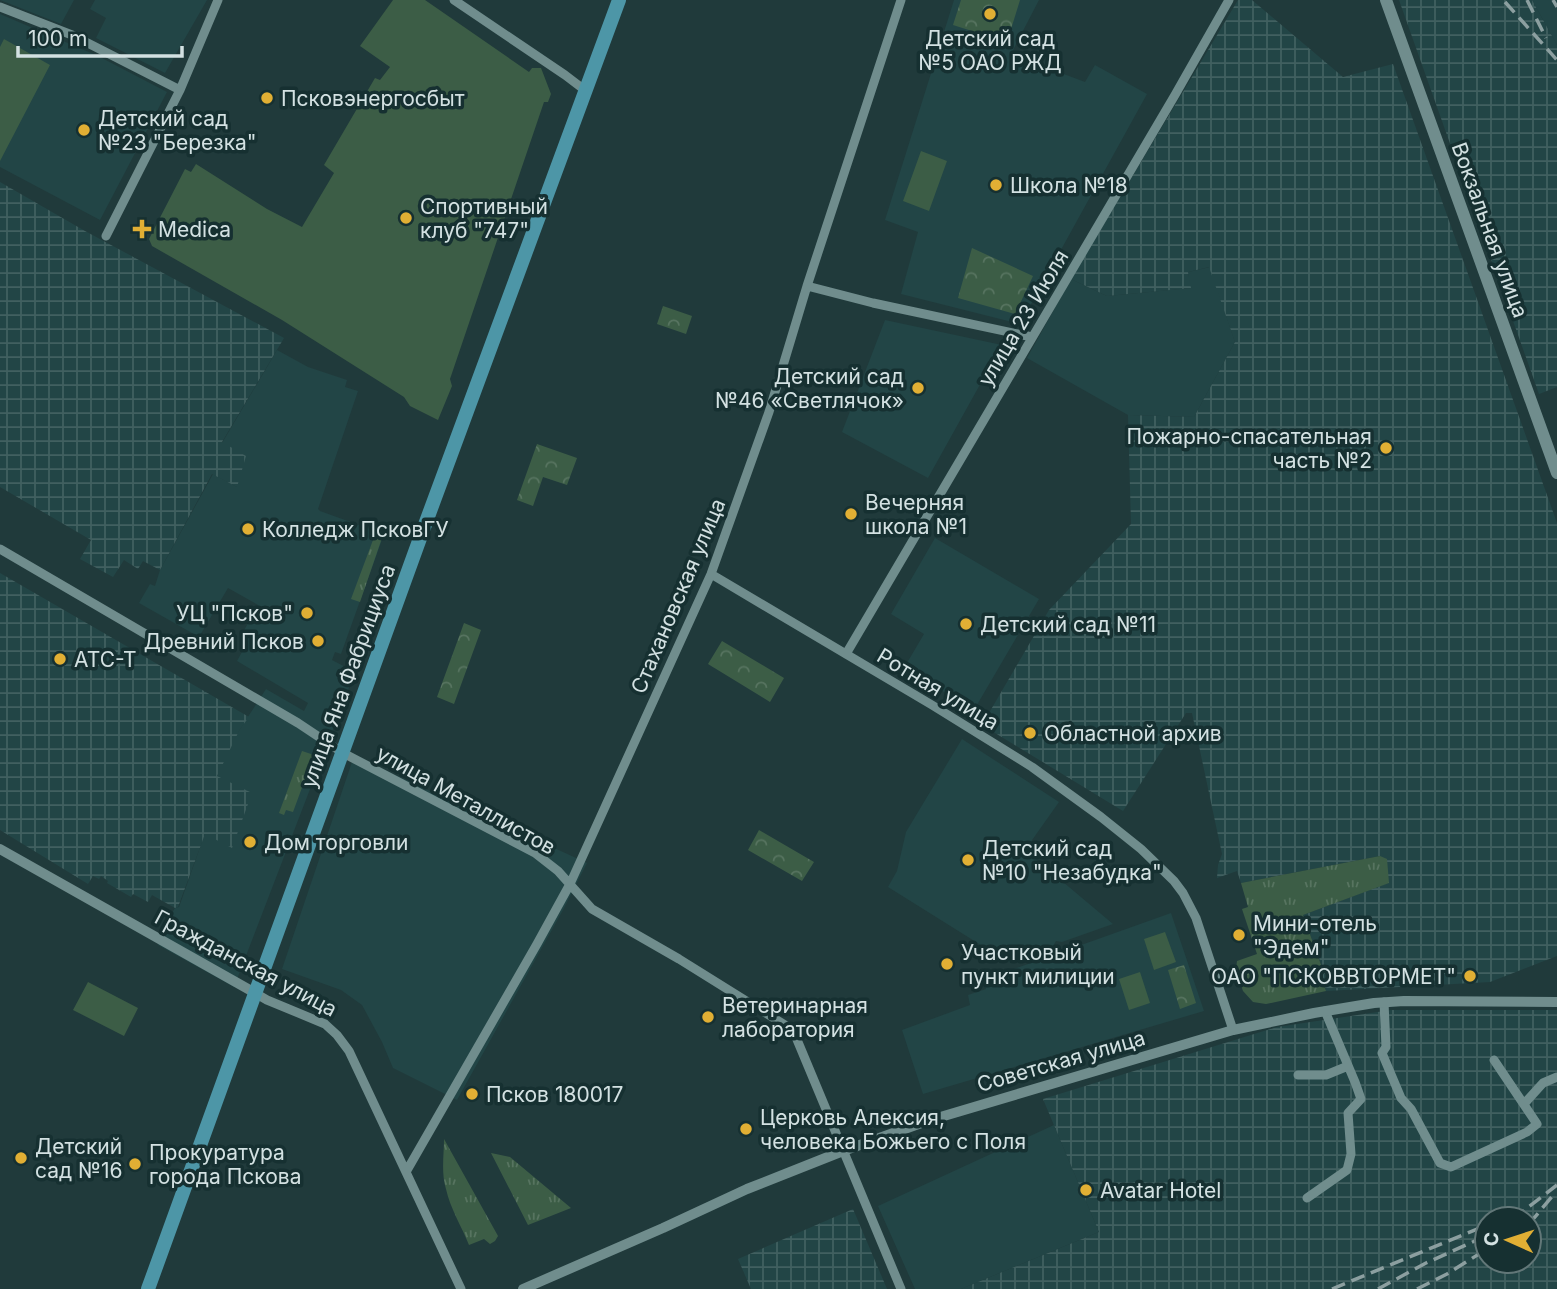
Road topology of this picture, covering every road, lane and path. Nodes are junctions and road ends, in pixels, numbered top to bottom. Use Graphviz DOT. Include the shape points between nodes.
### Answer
graph roads {
  1 [pos="218,0"];
  2 [pos="454,0"];
  3 [pos="619,0"];
  4 [pos="901,0"];
  5 [pos="1230,0"];
  6 [pos="1386,0"];
  7 [pos="0,7"];
  8 [pos="180,90"];
  9 [pos="586,91"];
  10 [pos="106,236"];
  11 [pos="807,286"];
  12 [pos="1032,337"];
  13 [pos="1557,473"];
  14 [pos="0,549"];
  15 [pos="711,574"];
  16 [pos="846,654"];
  17 [pos="342,753"];
  18 [pos="0,849"];
  19 [pos="570,884"];
  20 [pos="255,993"];
  21 [pos="1384,1002"];
  22 [pos="1557,1002"];
  23 [pos="1325,1011"];
  24 [pos="1233,1030"];
  25 [pos="1494,1060"];
  26 [pos="1348,1066"];
  27 [pos="1298,1075"];
  28 [pos="1557,1077"];
  29 [pos="1524,1104"];
  30 [pos="843,1150"];
  31 [pos="406,1172"];
  32 [pos="1307,1198"];
  33 [pos="148,1289"];
  34 [pos="461,1289"];
  35 [pos="523,1289"];
  36 [pos="901,1289"];
  1 -- 8 [label="street"];
  2 -- 9 [label="street"];
  3 -- 9 [label="main road, улица Яна Фабрициуса"];
  4 -- 11 [label="street, Стахановская улица"];
  5 -- 12 [label="street, улица 23 Июля"];
  6 -- 13 [label="main road, Вокзальная улица"];
  7 -- 8 [label="street" via="72,35"];
  8 -- 10 [label="street"];
  9 -- 17 [label="main road, улица Яна Фабрициуса"];
  11 -- 12 [label="street"];
  11 -- 15 [label="street, Стахановская улица" via="769,412"];
  12 -- 16 [label="street, улица 23 Июля"];
  14 -- 17 [label="street, улица Металлистов"];
  15 -- 16 [label="street, Ротная улица"];
  15 -- 19 [label="street, Стахановская улица"];
  16 -- 24 [label="street, Ротная улица" via="1032,767 1141,849 1174,881 1192,910"];
  17 -- 19 [label="street, улица Металлистов" via="535,853"];
  17 -- 20 [label="main road, улица Яна Фабрициуса"];
  18 -- 20 [label="street, Гражданская улица"];
  19 -- 30 [label="street, улица Металлистов" via="592,909 793,1031"];
  19 -- 31 [label="street, Стахановская улица"];
  20 -- 31 [label="street, Гражданская улица" via="325,1024 337,1035 349,1051"];
  20 -- 33 [label="main road, улица Яна Фабрициуса"];
  21 -- 22 [label="street, Советская улица"];
  21 -- 23 [label="street, Советская улица"];
  21 -- 29 [label="street" via="1386,1047 1382,1053 1401,1098 1440,1163 1451,1167 1527,1132 1537,1124"];
  23 -- 24 [label="street, Советская улица"];
  23 -- 26 [label="street"];
  24 -- 30 [label="street, Советская улица"];
  25 -- 29 [label="street"];
  26 -- 27 [label="street" via="1326,1075"];
  26 -- 32 [label="street" via="1361,1099 1348,1113 1351,1154 1347,1170"];
  28 -- 29 [label="street" via="1543,1083"];
  30 -- 35 [label="street, Советская улица"];
  30 -- 36 [label="street, улица Металлистов"];
  31 -- 34 [label="street, Гражданская улица"];
}
